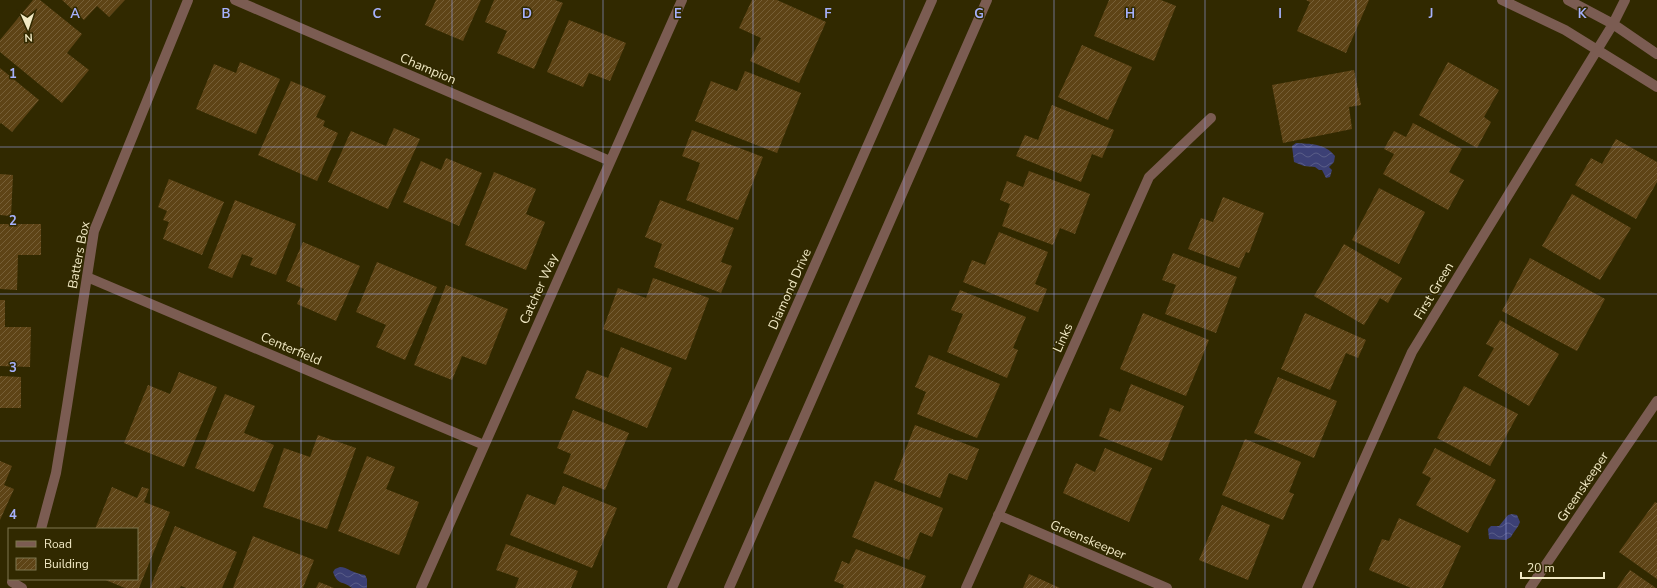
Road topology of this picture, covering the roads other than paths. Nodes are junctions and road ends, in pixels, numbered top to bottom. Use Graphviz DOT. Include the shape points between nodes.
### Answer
graph roads {
  1 [pos="188,0"];
  2 [pos="235,0"];
  3 [pos="682,0"];
  4 [pos="932,0"];
  5 [pos="987,0"];
  6 [pos="1502,0"];
  7 [pos="1568,0"];
  8 [pos="1625,0"];
  9 [pos="1613,24"];
  10 [pos="1596,49"];
  11 [pos="1657,54"];
  12 [pos="1657,87"];
  13 [pos="1211,118"];
  14 [pos="610,161"];
  15 [pos="87,277"];
  16 [pos="1657,401"];
  17 [pos="484,445"];
  18 [pos="998,515"];
  19 [pos="41,528"];
  20 [pos="12,583"];
  21 [pos="22,588"];
  22 [pos="421,588"];
  23 [pos="672,588"];
  24 [pos="729,588"];
  25 [pos="966,588"];
  26 [pos="1167,588"];
  27 [pos="1307,588"];
  28 [pos="1530,588"];
  1 -- 15 [label="street, Batters Box" via="94,231"];
  2 -- 14 [label="street, Champion"];
  3 -- 14 [label="street, Catcher Way"];
  4 -- 23 [label="street, Diamond Drive"];
  5 -- 24 [label="street"];
  6 -- 10 [label="street" via="1565,30"];
  7 -- 9 [label="street"];
  8 -- 9 [label="street, First Green"];
  9 -- 10 [label="street, First Green"];
  9 -- 11 [label="street"];
  10 -- 12 [label="street"];
  10 -- 27 [label="street, First Green" via="1412,352"];
  13 -- 18 [label="street, Links" via="1149,177"];
  14 -- 17 [label="street, Catcher Way"];
  15 -- 17 [label="street, Centerfield"];
  15 -- 19 [label="street, Batters Box" via="56,473"];
  16 -- 28 [label="street, Greenskeeper"];
  17 -- 22 [label="street, Catcher Way"];
  18 -- 25 [label="street, Links"];
  18 -- 26 [label="street, Greenskeeper"];
  20 -- 21 [label="street"];
}
